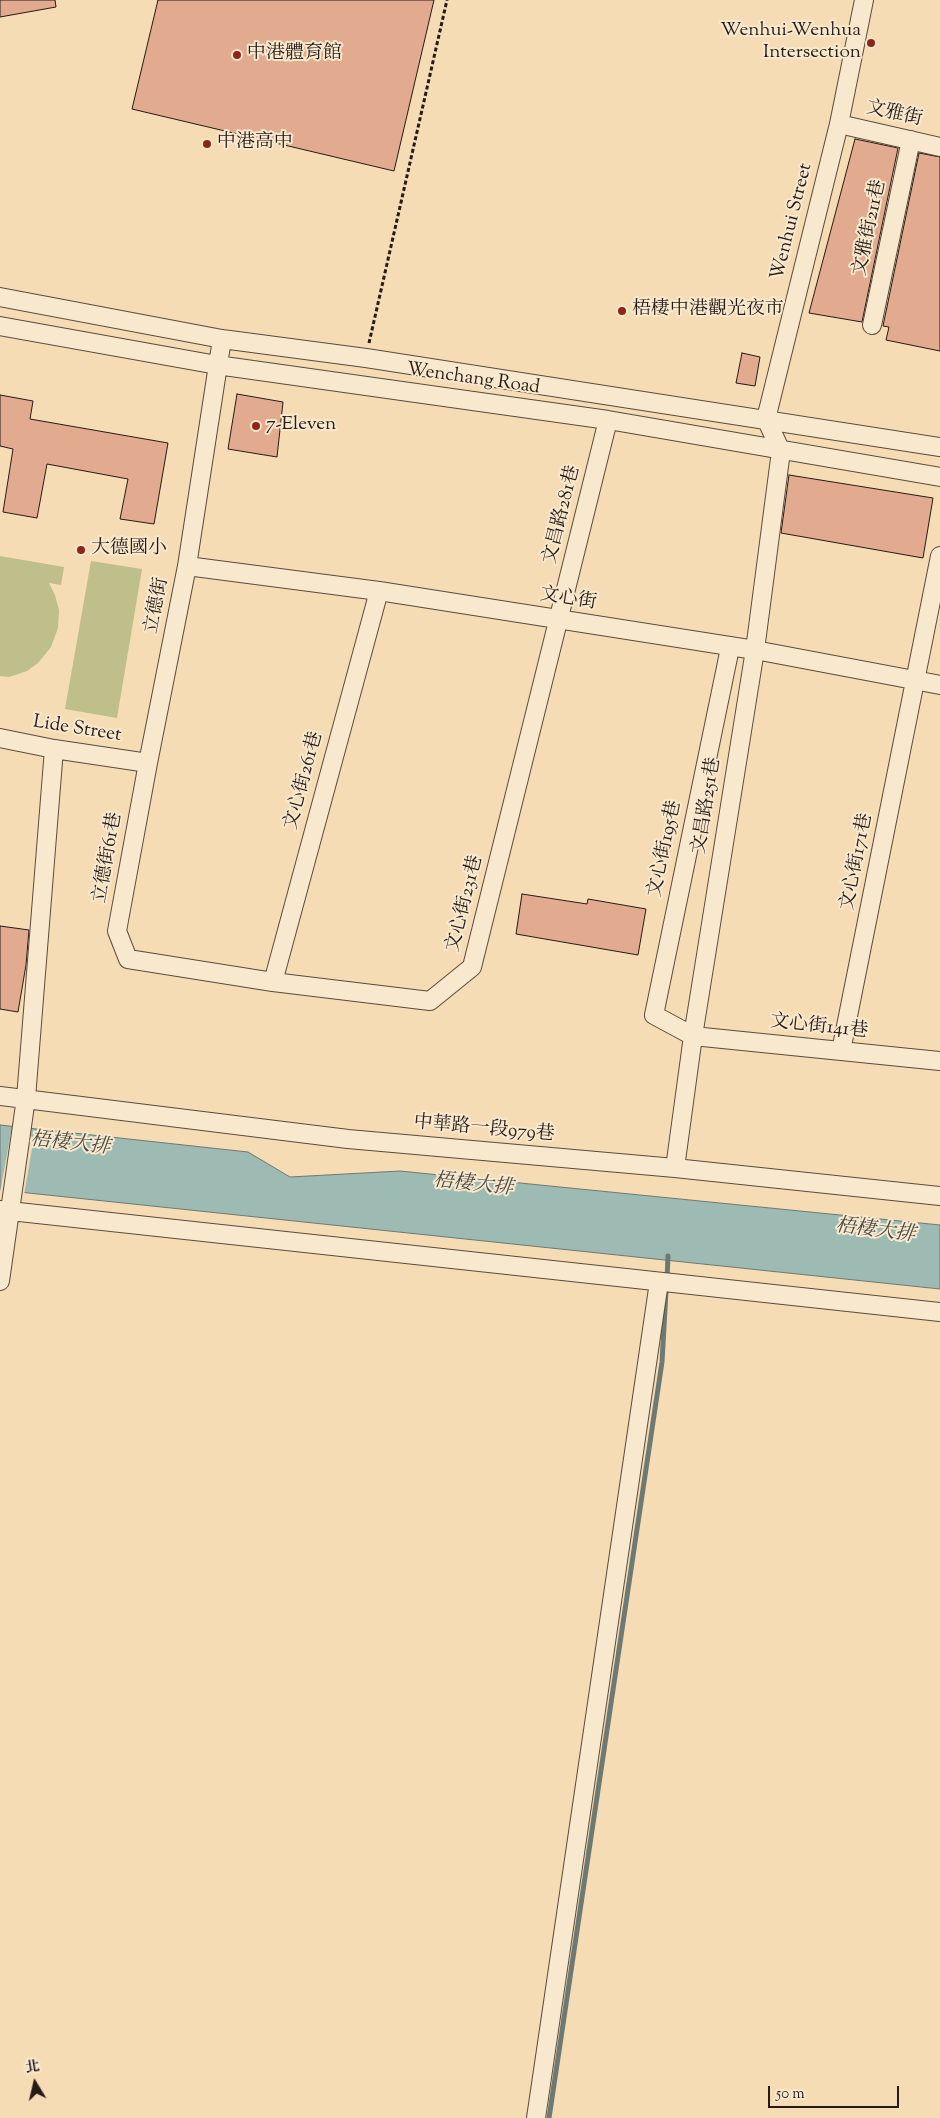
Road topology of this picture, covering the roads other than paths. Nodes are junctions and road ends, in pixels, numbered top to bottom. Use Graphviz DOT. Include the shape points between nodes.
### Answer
graph roads {
  1 [pos="864,0"];
  2 [pos="839,124"];
  3 [pos="911,140"];
  4 [pos="940,147"];
  5 [pos="0,297"];
  6 [pos="872,325"];
  7 [pos="0,326"];
  8 [pos="222,339"];
  9 [pos="217,365"];
  10 [pos="766,419"];
  11 [pos="608,420"];
  12 [pos="940,447"];
  13 [pos="781,451"];
  14 [pos="940,477"];
  15 [pos="940,556"];
  16 [pos="187,566"];
  17 [pos="379,591"];
  18 [pos="559,620"];
  19 [pos="730,648"];
  20 [pos="754,650"];
  21 [pos="916,681"];
  22 [pos="940,685"];
  23 [pos="0,738"];
  24 [pos="54,749"];
  25 [pos="148,763"];
  26 [pos="128,959"];
  27 [pos="273,982"];
  28 [pos="693,1036"];
  29 [pos="841,1051"];
  30 [pos="940,1061"];
  31 [pos="0,1096"];
  32 [pos="26,1098"];
  33 [pos="675,1168"];
  34 [pos="940,1196"];
  35 [pos="6,1211"];
  36 [pos="0,1281"];
  37 [pos="659,1282"];
  38 [pos="940,1312"];
  39 [pos="536,2118"];
  1 -- 2 [label="street, Wenhui Street"];
  2 -- 3 [label="street, 文雅街"];
  2 -- 10 [label="street, Wenhui Street"];
  3 -- 4 [label="street, 文雅街"];
  3 -- 6 [label="street, 文雅街211巷"];
  5 -- 8 [label="street, Wenchang Road"];
  7 -- 9 [label="street, Wenchang Road"];
  8 -- 9 [label="street, 立德街"];
  8 -- 10 [label="street, Wenchang Road"];
  9 -- 11 [label="street, Wenchang Road"];
  9 -- 16 [label="street, 立德街"];
  10 -- 12 [label="street, Wenchang Road"];
  10 -- 13 [label="street"];
  11 -- 13 [label="street, Wenchang Road"];
  11 -- 18 [label="street, 文昌路281巷"];
  13 -- 14 [label="street, Wenchang Road"];
  13 -- 20 [label="street, 文昌路251巷"];
  15 -- 21 [label="street, 文心街171巷"];
  16 -- 17 [label="street, 文心街"];
  16 -- 25 [label="street, 立德街"];
  17 -- 18 [label="street, 文心街"];
  17 -- 27 [label="street, 文心街261巷"];
  18 -- 19 [label="street, 文心街"];
  18 -- 27 [label="street, 文心街231巷" via="472,967 430,1001"];
  19 -- 20 [label="street, 文心街"];
  19 -- 28 [label="street, 文心街195巷" via="654,1016"];
  20 -- 21 [label="street, 文心街"];
  20 -- 28 [label="street, 文昌路251巷"];
  21 -- 22 [label="street, 文心街"];
  21 -- 29 [label="street, 文心街171巷"];
  23 -- 24 [label="street, Lide Street"];
  24 -- 25 [label="street, Lide Street"];
  24 -- 32 [label="street"];
  25 -- 26 [label="street, 立德街61巷" via="117,931"];
  26 -- 27 [label="street, 文心街231巷"];
  28 -- 29 [label="street, 文心街141巷"];
  28 -- 33 [label="street, 文昌路251巷"];
  29 -- 30 [label="street, 文心街141巷"];
  31 -- 32 [label="street, 中華路一段979巷"];
  32 -- 33 [label="street, 中華路一段979巷" via="348,1139"];
  32 -- 35 [label="street"];
  33 -- 34 [label="street, 中華路一段979巷"];
  35 -- 36 [label="street"];
  35 -- 37 [label="street"];
  37 -- 38 [label="street"];
  37 -- 39 [label="street"];
}
